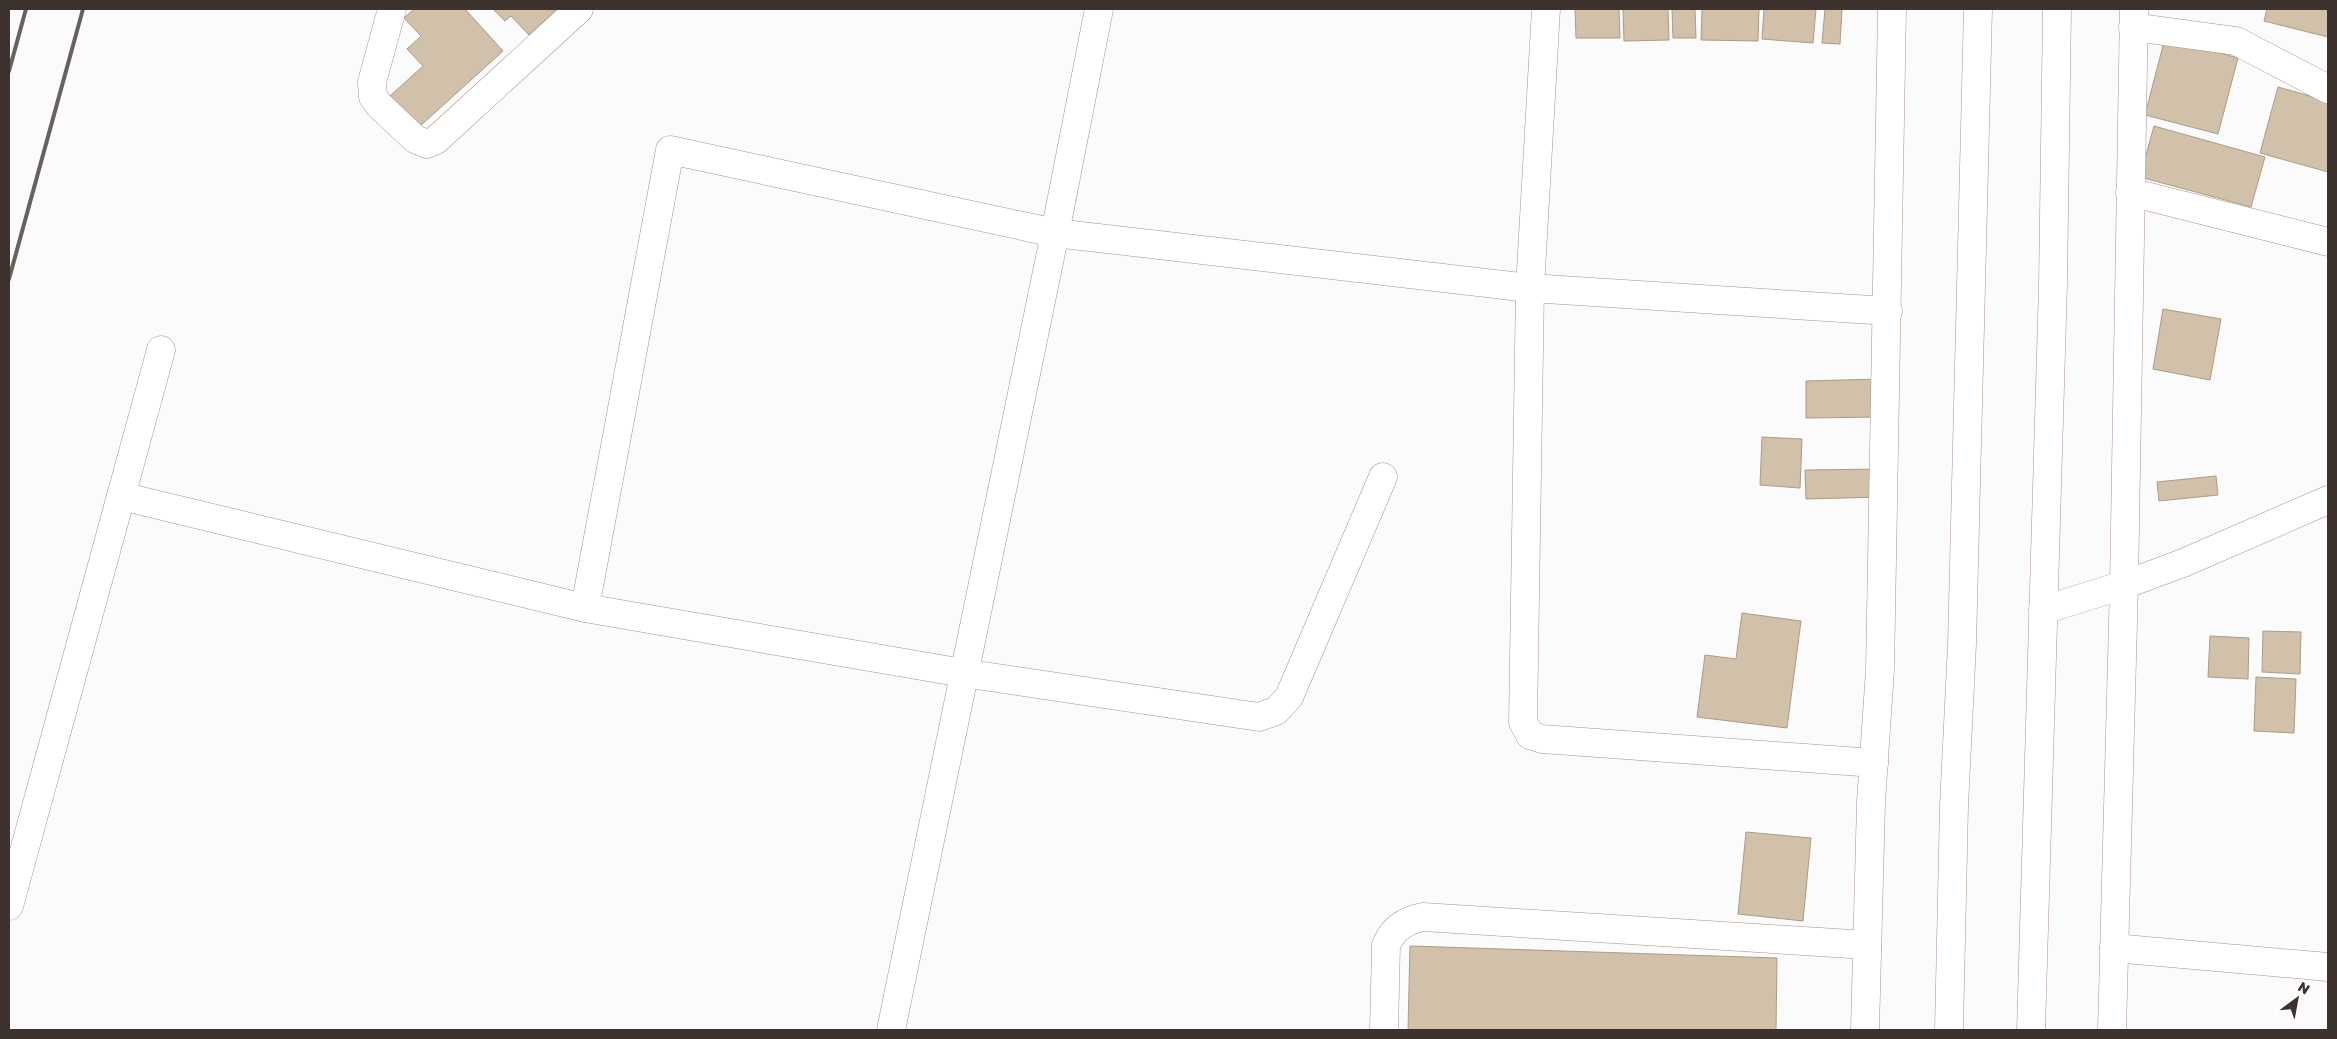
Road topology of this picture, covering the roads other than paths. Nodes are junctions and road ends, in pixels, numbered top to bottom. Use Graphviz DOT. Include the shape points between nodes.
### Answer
graph roads {
  1 [pos="392,9"];
  2 [pos="579,9"];
  3 [pos="1099,9"];
  4 [pos="1546,9"];
  5 [pos="1892,9"];
  6 [pos="1978,9"];
  7 [pos="2057,9"];
  8 [pos="2133,18"];
  9 [pos="2328,90"];
  10 [pos="2130,192"];
  11 [pos="1055,232"];
  12 [pos="2328,242"];
  13 [pos="1530,288"];
  14 [pos="1888,311"];
  15 [pos="161,350"];
  16 [pos="1383,477"];
  17 [pos="120,496"];
  18 [pos="2328,500"];
  19 [pos="2124,586"];
  20 [pos="585,608"];
  21 [pos="2043,610"];
  22 [pos="963,673"];
  23 [pos="1874,763"];
  24 [pos="9,906"];
  25 [pos="1867,945"];
  26 [pos="2114,948"];
  27 [pos="2328,967"];
  28 [pos="891,1030"];
  29 [pos="1384,1030"];
  30 [pos="1865,1030"];
  31 [pos="1949,1030"];
  32 [pos="2031,1030"];
  33 [pos="2112,1030"];
  1 -- 2 [label="street" via="372,82 373,97 415,139 427,144 436,140"];
  3 -- 11 [label="street"];
  4 -- 13 [label="street"];
  5 -- 14 [label="street"];
  6 -- 31 [label="street"];
  7 -- 21 [label="street"];
  8 -- 9 [label="street" via="2236,41"];
  8 -- 10 [label="street"];
  10 -- 12 [label="street"];
  10 -- 19 [label="street"];
  11 -- 13 [label="street"];
  11 -- 20 [label="street" via="670,150"];
  11 -- 22 [label="street"];
  13 -- 14 [label="street"];
  13 -- 23 [label="street" via="1523,722 1530,735 1542,739"];
  14 -- 23 [label="street" via="1880,670"];
  15 -- 17 [label="street"];
  16 -- 22 [label="street" via="1299,676 1289,697 1276,711 1259,717"];
  17 -- 20 [label="street"];
  17 -- 24 [label="street"];
  18 -- 19 [label="street"];
  19 -- 21 [label="street"];
  19 -- 26 [label="street"];
  20 -- 22 [label="street"];
  21 -- 32 [label="street"];
  22 -- 28 [label="street"];
  23 -- 25 [label="street"];
  25 -- 29 [label="street" via="1423,917 1401,926 1390,935 1386,945"];
  25 -- 30 [label="street"];
  26 -- 27 [label="street"];
  26 -- 33 [label="street"];
}
